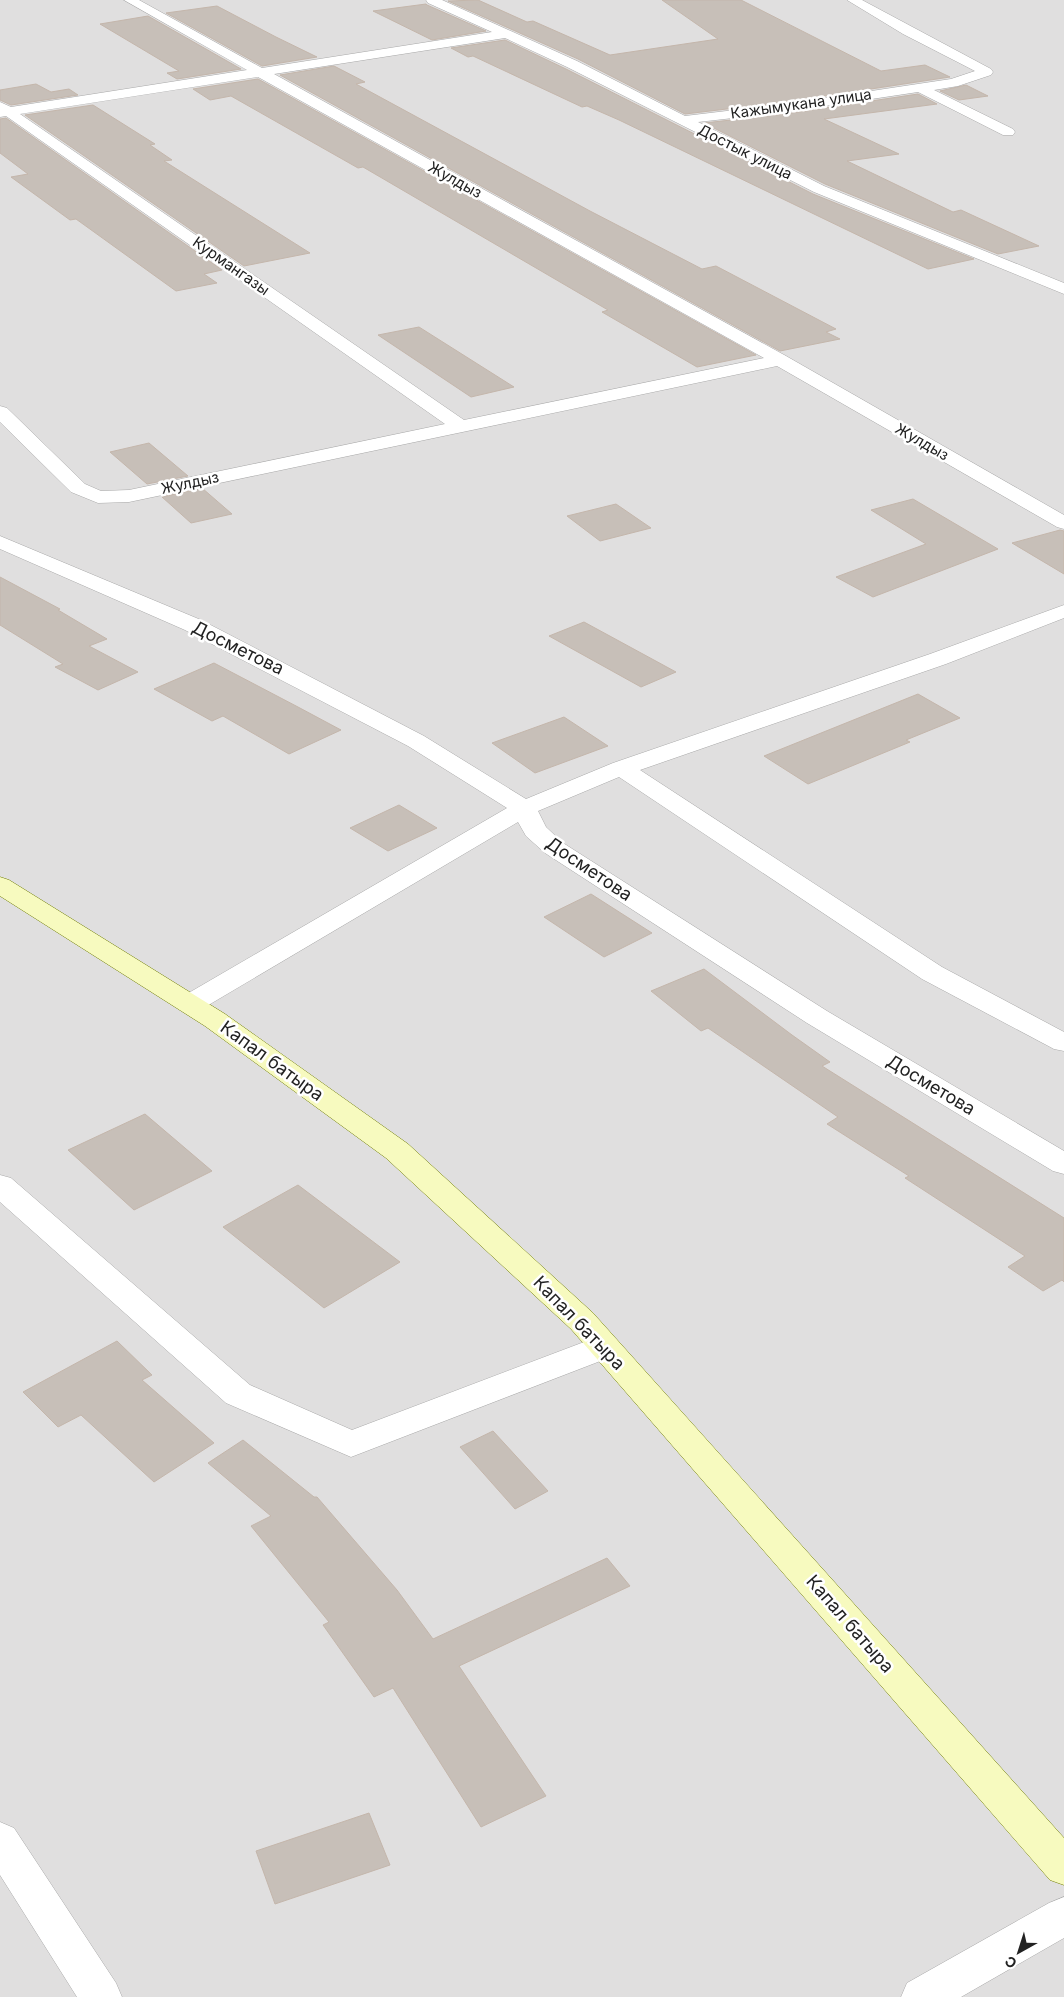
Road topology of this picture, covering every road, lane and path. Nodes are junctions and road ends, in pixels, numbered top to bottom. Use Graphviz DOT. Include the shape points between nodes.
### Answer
graph roads {
  1 [pos="130,0"];
  2 [pos="432,0"];
  3 [pos="853,0"];
  4 [pos="505,34"];
  5 [pos="260,72"];
  6 [pos="920,88"];
  7 [pos="2,110"];
  8 [pos="683,120"];
  9 [pos="1008,132"];
  10 [pos="1064,289"];
  11 [pos="780,360"];
  12 [pos="0,412"];
  13 [pos="461,426"];
  14 [pos="1064,523"];
  15 [pos="0,542"];
  16 [pos="1064,611"];
  17 [pos="621,768"];
  18 [pos="524,808"];
  19 [pos="0,885"];
  20 [pos="190,1004"];
  21 [pos="1064,1043"];
  22 [pos="1064,1164"];
  23 [pos="0,1186"];
  24 [pos="604,1347"];
  25 [pos="0,1840"];
  26 [pos="1064,1866"];
  27 [pos="1064,1916"];
  28 [pos="101,1997"];
  29 [pos="922,1997"];
  1 -- 5 [label="street, Жулдыз"];
  2 -- 4 [label="street, Достык улица"];
  3 -- 6 [label="street, Кажымукана улица" via="986,72 953,83"];
  4 -- 5 [label="street"];
  4 -- 8 [label="street, Достык улица"];
  5 -- 7 [label="street"];
  5 -- 11 [label="street, Жулдыз"];
  6 -- 8 [label="street, Кажымукана улица"];
  6 -- 9 [label="street"];
  7 -- 13 [label="street, Курмангазы"];
  8 -- 10 [label="street, Достык улица" via="819,189"];
  11 -- 13 [label="street, Жулдыз"];
  11 -- 14 [label="street, Жулдыз"];
  12 -- 13 [label="street, Жулдыз" via="78,488 98,497 129,496"];
  15 -- 18 [label="street, Досметова" via="193,625 315,686 416,742"];
  16 -- 17 [label="street" via="938,659"];
  17 -- 18 [label="street"];
  17 -- 21 [label="street" via="932,972"];
  18 -- 20 [label="street"];
  18 -- 22 [label="street, Досметова" via="535,831 554,848 816,1017"];
  19 -- 20 [label="main road, Капал батыра"];
  20 -- 24 [label="main road, Капал батыра" via="397,1152 582,1321"];
  23 -- 24 [label="street" via="238,1394 351,1444"];
  24 -- 26 [label="main road, Капал батыра"];
  25 -- 28 [label="street"];
  27 -- 29 [label="street"];
}
